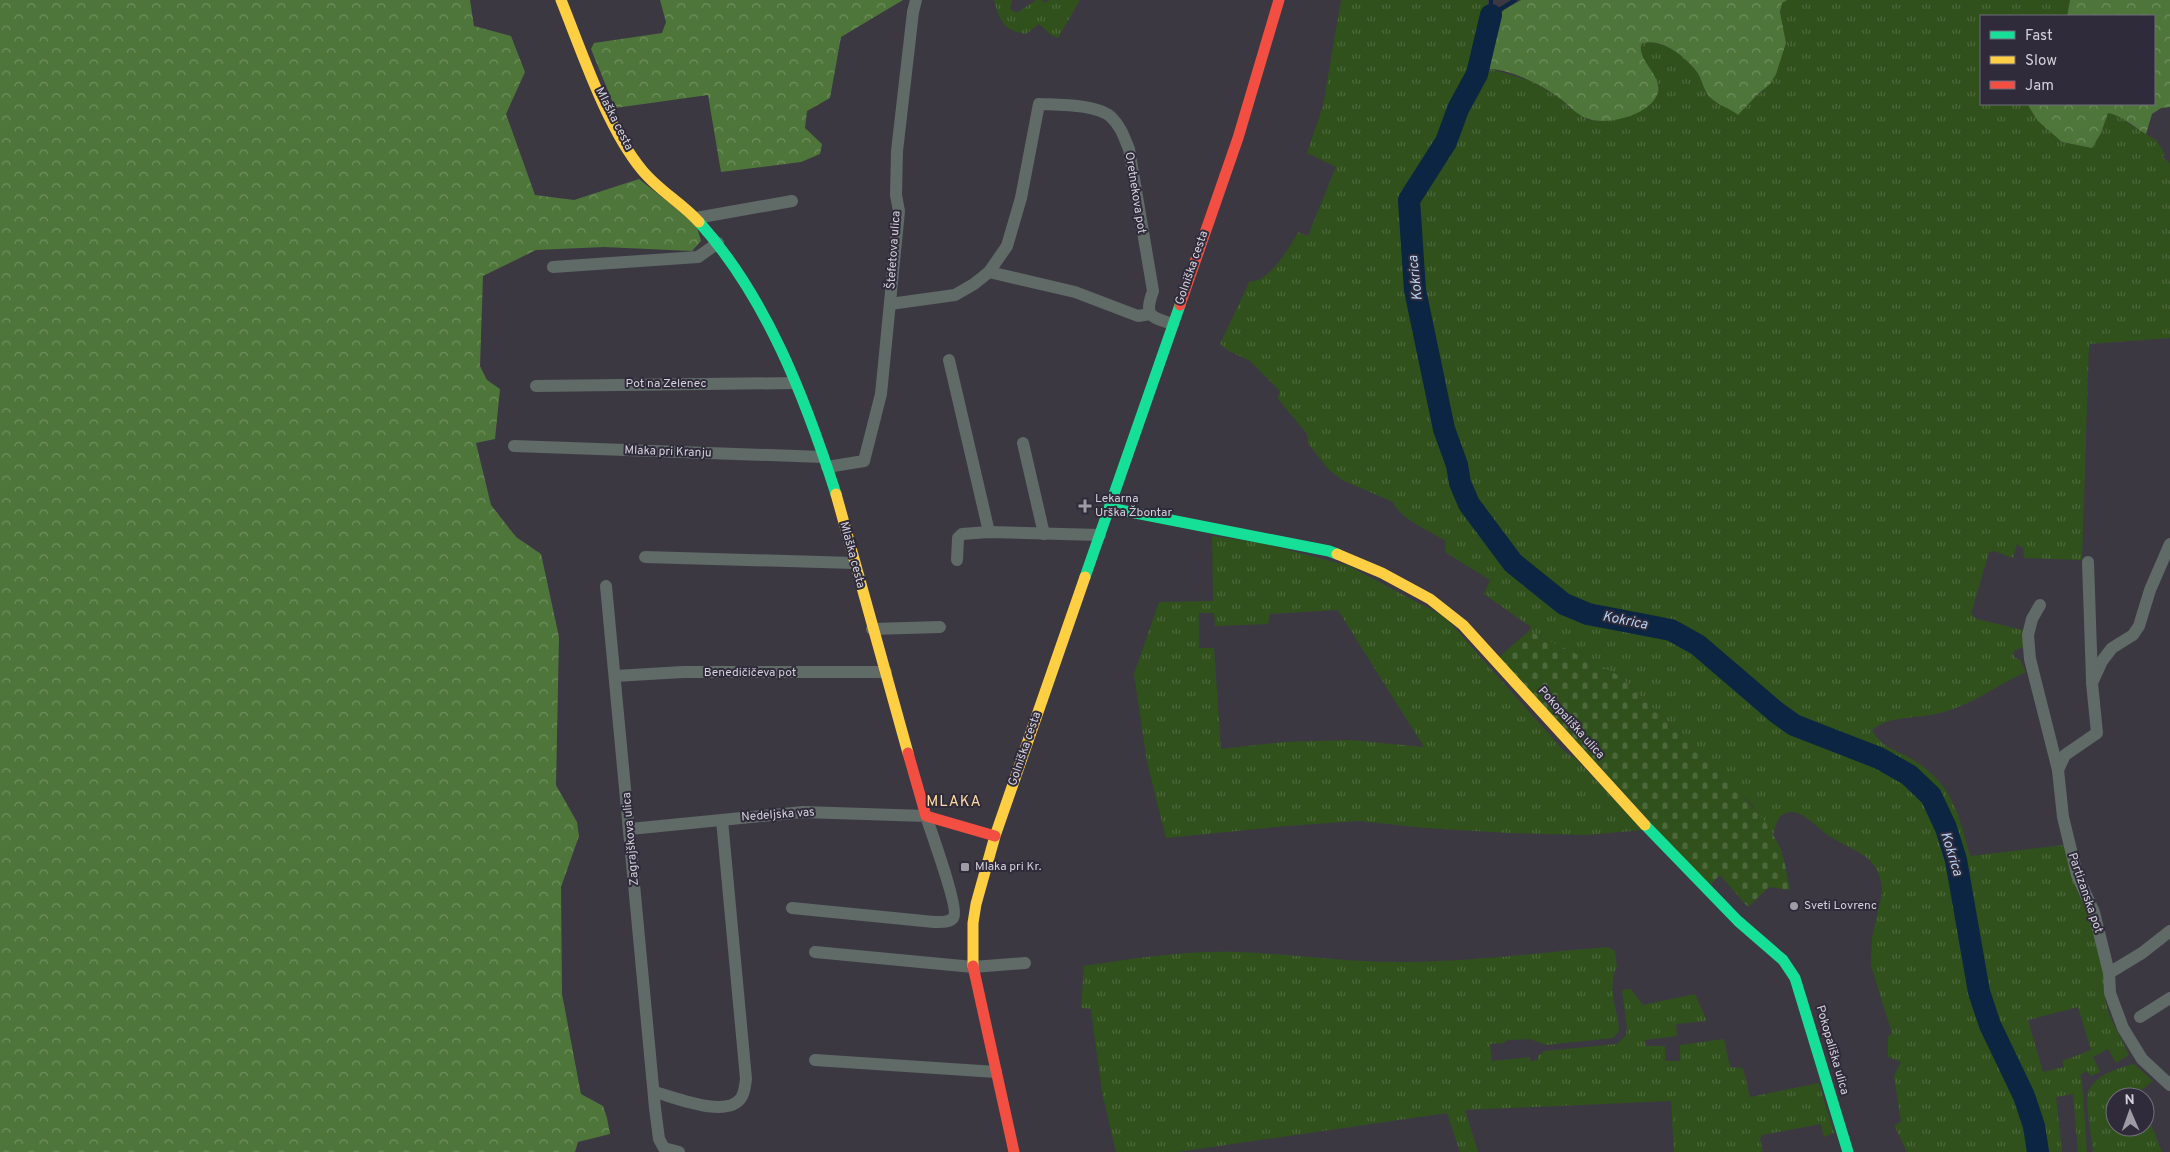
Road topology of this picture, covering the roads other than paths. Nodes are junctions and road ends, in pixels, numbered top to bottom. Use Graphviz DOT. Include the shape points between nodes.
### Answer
graph roads {
  1 [pos="561,0"];
  2 [pos="916,0"];
  3 [pos="1279,0"];
  4 [pos="792,200"];
  5 [pos="696,218"];
  6 [pos="718,242"];
  7 [pos="553,267"];
  8 [pos="988,272"];
  9 [pos="890,304"];
  10 [pos="1150,314"];
  11 [pos="1173,324"];
  12 [pos="949,360"];
  13 [pos="796,383"];
  14 [pos="536,386"];
  15 [pos="1023,443"];
  16 [pos="514,446"];
  17 [pos="825,462"];
  18 [pos="1110,508"];
  19 [pos="989,532"];
  20 [pos="1044,534"];
  21 [pos="1100,535"];
  22 [pos="2170,544"];
  23 [pos="644,557"];
  24 [pos="957,560"];
  25 [pos="2088,562"];
  26 [pos="854,563"];
  27 [pos="606,586"];
  28 [pos="2040,605"];
  29 [pos="940,627"];
  30 [pos="872,629"];
  31 [pos="886,672"];
  32 [pos="615,676"];
  33 [pos="2092,683"];
  34 [pos="2058,770"];
  35 [pos="926,816"];
  36 [pos="722,820"];
  37 [pos="630,829"];
  38 [pos="994,836"];
  39 [pos="792,908"];
  40 [pos="2170,931"];
  41 [pos="815,952"];
  42 [pos="1026,963"];
  43 [pos="973,967"];
  44 [pos="2109,973"];
  45 [pos="2170,998"];
  46 [pos="2140,1017"];
  47 [pos="815,1060"];
  48 [pos="996,1072"];
  49 [pos="2170,1084"];
  50 [pos="655,1092"];
  51 [pos="680,1152"];
  52 [pos="1014,1152"];
  53 [pos="1848,1152"];
  1 -- 5 [label="street, Mlaška cesta" via="621,138 642,171"];
  2 -- 9 [label="street, Štefetova ulica" via="897,151 899,211"];
  3 -- 11 [label="street, Golniška cesta" via="1238,138"];
  4 -- 5 [label="street"];
  5 -- 6 [label="street, Mlaška cesta"];
  6 -- 7 [label="street" via="698,257"];
  6 -- 13 [label="street, Mlaška cesta" via="759,306"];
  8 -- 9 [label="street, Oretnekova pot" via="955,295"];
  8 -- 10 [label="street" via="1075,292 1138,316"];
  8 -- 10 [label="street, Oretnekova pot" via="1007,246 1021,198 1039,104 1088,108 1111,116 1122,130 1129,149 1153,291 1148,308"];
  9 -- 17 [label="street, Štefetova ulica" via="881,394 864,461"];
  10 -- 11 [label="street"];
  11 -- 18 [label="street, Golniška cesta"];
  12 -- 19 [label="street"];
  13 -- 14 [label="street, Pot na Zelenec"];
  13 -- 17 [label="street, Mlaška cesta"];
  15 -- 20 [label="street"];
  16 -- 17 [label="street, Mlaka pri Kranju"];
  17 -- 26 [label="street, Mlaška cesta"];
  18 -- 21 [label="street, Golniška cesta"];
  18 -- 53 [label="street, Pokopališka ulica" via="1329,551 1382,573 1430,599 1464,625 1629,808 1738,921 1783,960 1801,993"];
  19 -- 20 [label="street"];
  19 -- 24 [label="street" via="962,534 958,538"];
  20 -- 21 [label="street"];
  21 -- 38 [label="street, Golniška cesta"];
  22 -- 33 [label="street" via="2139,626 2133,635 2112,648"];
  23 -- 26 [label="street"];
  25 -- 33 [label="street"];
  26 -- 30 [label="street, Mlaška cesta"];
  27 -- 32 [label="street, Zagrajškova ulica"];
  28 -- 34 [label="street, Partizanska pot" via="2028,635 2030,659"];
  29 -- 30 [label="street"];
  30 -- 31 [label="street, Mlaška cesta"];
  31 -- 32 [label="street, Benedičičeva pot" via="683,672"];
  31 -- 35 [label="street, Mlaška cesta"];
  32 -- 37 [label="street, Zagrajškova ulica"];
  33 -- 34 [label="street" via="2097,733 2065,755"];
  34 -- 44 [label="street, Partizanska pot" via="2058,788 2070,852 2094,912"];
  35 -- 36 [label="street, Nedeljska vas" via="803,812"];
  35 -- 38 [label="street"];
  35 -- 39 [label="street" via="952,900 952,919 934,922"];
  36 -- 37 [label="street, Nedeljska vas"];
  36 -- 50 [label="street" via="746,1078 744,1090 736,1103 714,1107"];
  37 -- 50 [label="street, Zagrajškova ulica"];
  38 -- 43 [label="street, Golniška cesta" via="975,914"];
  40 -- 44 [label="street"];
  41 -- 43 [label="street"];
  42 -- 43 [label="street"];
  43 -- 48 [label="street, Golniška cesta"];
  44 -- 49 [label="street, Partizanska pot" via="2110,993 2122,1028 2142,1059"];
  45 -- 46 [label="street"];
  47 -- 48 [label="street"];
  48 -- 52 [label="street, Golniška cesta"];
  50 -- 51 [label="street, Zagrajškova ulica" via="659,1140 664,1148"];
}
